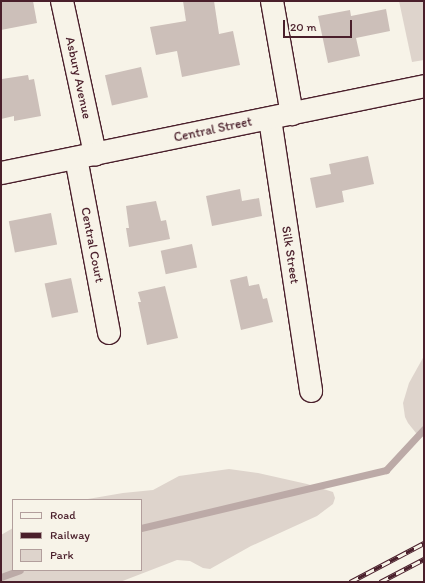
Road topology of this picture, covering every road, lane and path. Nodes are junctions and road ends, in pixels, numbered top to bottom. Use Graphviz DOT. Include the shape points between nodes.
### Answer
graph roads {
  1 [pos="62,1"];
  2 [pos="272,1"];
  3 [pos="424,86"];
  4 [pos="292,114"];
  5 [pos="270,119"];
  6 [pos="85,156"];
  7 [pos="1,173"];
  8 [pos="109,332"];
  9 [pos="311,391"];
  1 -- 6 [label="street, Asbury Avenue"];
  2 -- 4 [label="street"];
  3 -- 4 [label="street, Central Street"];
  4 -- 5 [label="street, Central Street"];
  5 -- 6 [label="street, Central Street"];
  5 -- 9 [label="street, Silk Street"];
  6 -- 7 [label="street, Central Street"];
  6 -- 8 [label="street, Central Court"];
}
